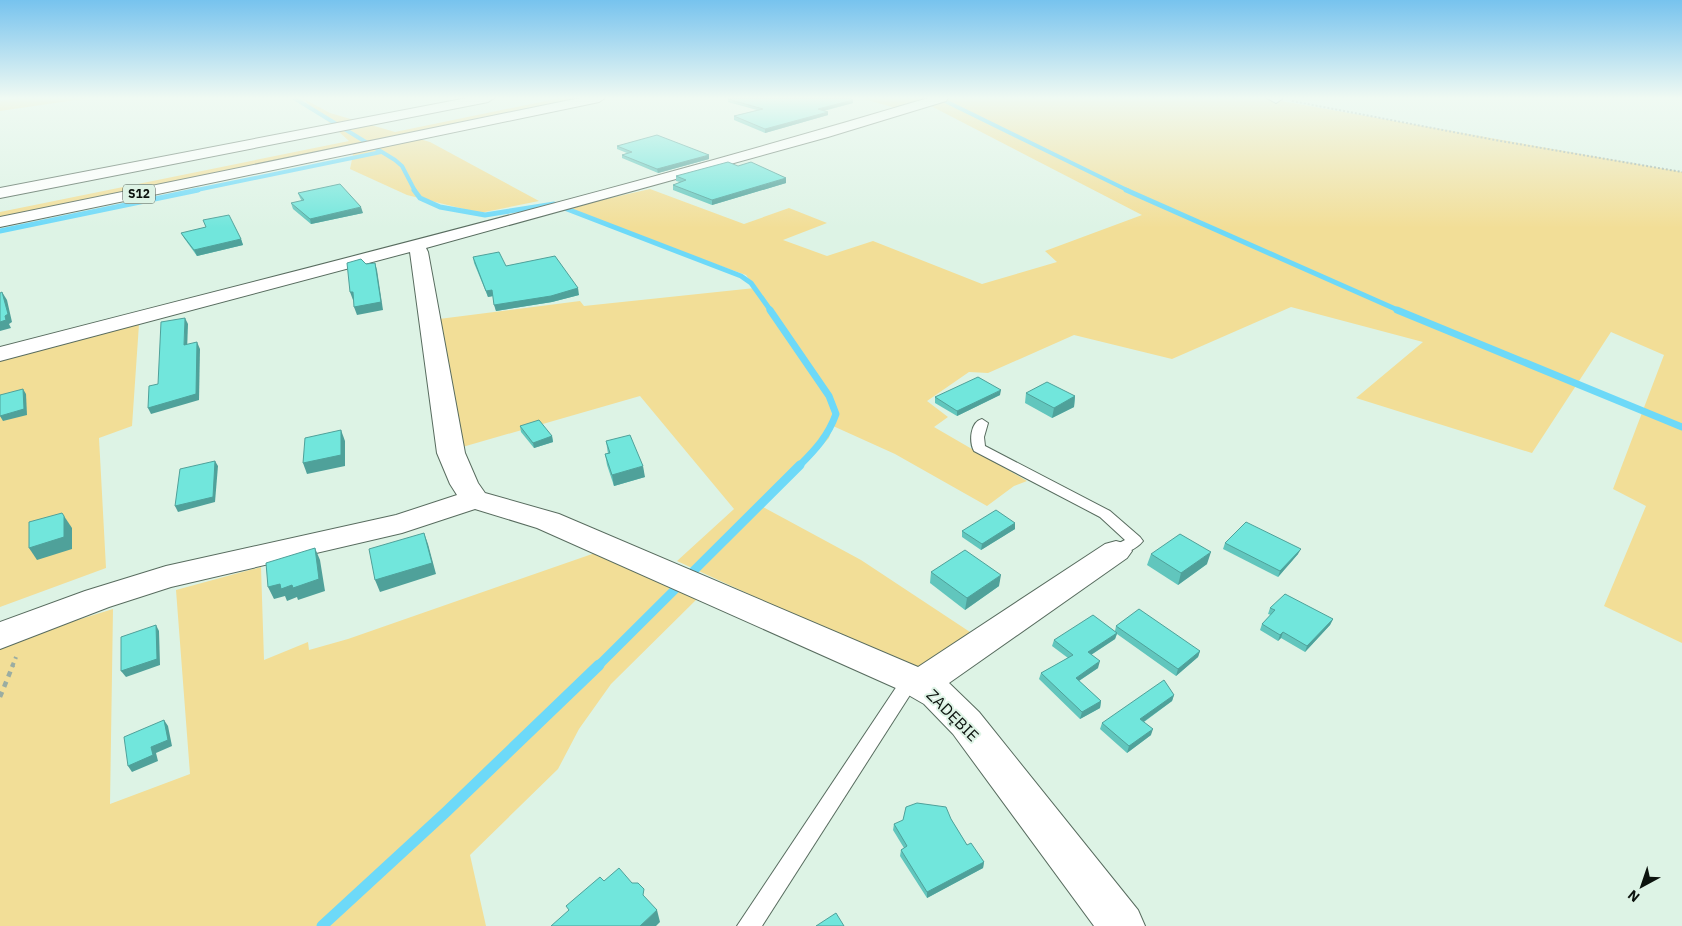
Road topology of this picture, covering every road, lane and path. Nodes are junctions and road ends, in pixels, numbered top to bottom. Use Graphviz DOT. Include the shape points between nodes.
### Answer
graph roads {
  1 [pos="260,141"];
  2 [pos="352,141"];
  3 [pos="377,141"];
  4 [pos="797,141"];
  5 [pos="1502,141"];
  6 [pos="271,160"];
  7 [pos="1682,172"];
  8 [pos="0,193"];
  9 [pos="0,209"];
  10 [pos="0,222"];
  11 [pos="414,245"];
  12 [pos="0,354"];
  13 [pos="982,423"];
  14 [pos="475,499"];
  15 [pos="1116,551"];
  16 [pos="30,624"];
  17 [pos="0,636"];
  18 [pos="915,682"];
  19 [pos="0,697"];
  20 [pos="749,926"];
  21 [pos="1122,926"];
  1 -- 8 [label="main road"];
  2 -- 6 [label="main road, S12"];
  3 -- 6 [label="main road, S12"];
  4 -- 11 [label="main road"];
  5 -- 7 [label="path"];
  6 -- 9 [label="main road, S12"];
  6 -- 10 [label="main road, S12"];
  11 -- 12 [label="main road"];
  11 -- 14 [label="main road" via="419,252 451,453 464,484"];
  13 -- 15 [label="lane" via="977,437 979,448 1105,514 1135,541"];
  14 -- 16 [label="main road" via="402,523 166,577"];
  14 -- 18 [label="main road, ZADĘBIE" via="548,521"];
  15 -- 18 [label="main road"];
  16 -- 17 [label="main road"];
  16 -- 19 [label="path"];
  18 -- 20 [label="lane"];
  18 -- 21 [label="main road, ZADĘBIE" via="937,694 966,723"];
}
